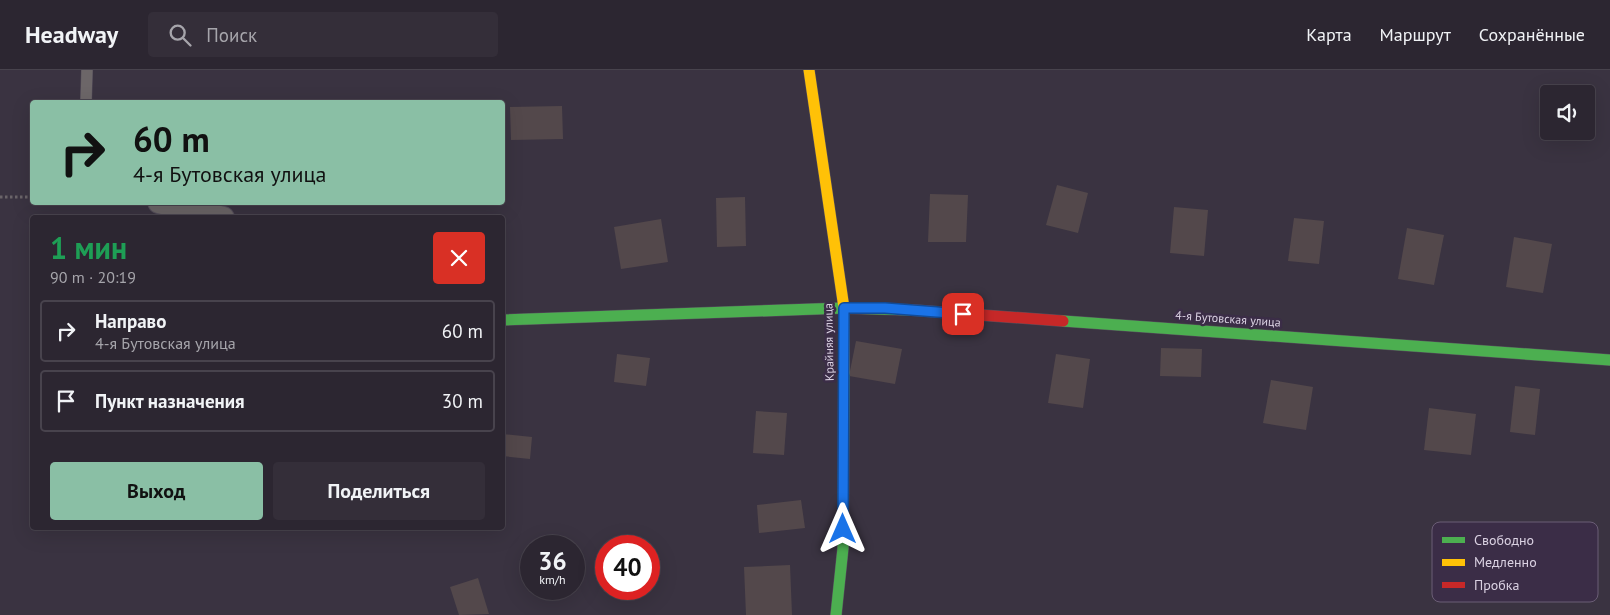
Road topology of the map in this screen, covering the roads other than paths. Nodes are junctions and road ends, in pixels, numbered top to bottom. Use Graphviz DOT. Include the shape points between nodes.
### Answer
graph roads {
  1 [pos="87,70"];
  2 [pos="809,70"];
  3 [pos="86,100"];
  4 [pos="171,205"];
  5 [pos="211,215"];
  6 [pos="844,308"];
  7 [pos="505,320"];
  8 [pos="1610,360"];
  9 [pos="836,615"];
  1 -- 3 [label="lane"];
  2 -- 6 [label="street, Крайняя улица"];
  4 -- 5 [label="street"];
  6 -- 7 [label="street, 4-я Бутовская улица"];
  6 -- 8 [label="street, 4-я Бутовская улица"];
  6 -- 9 [label="street, Крайняя улица" via="843,548"];
}
